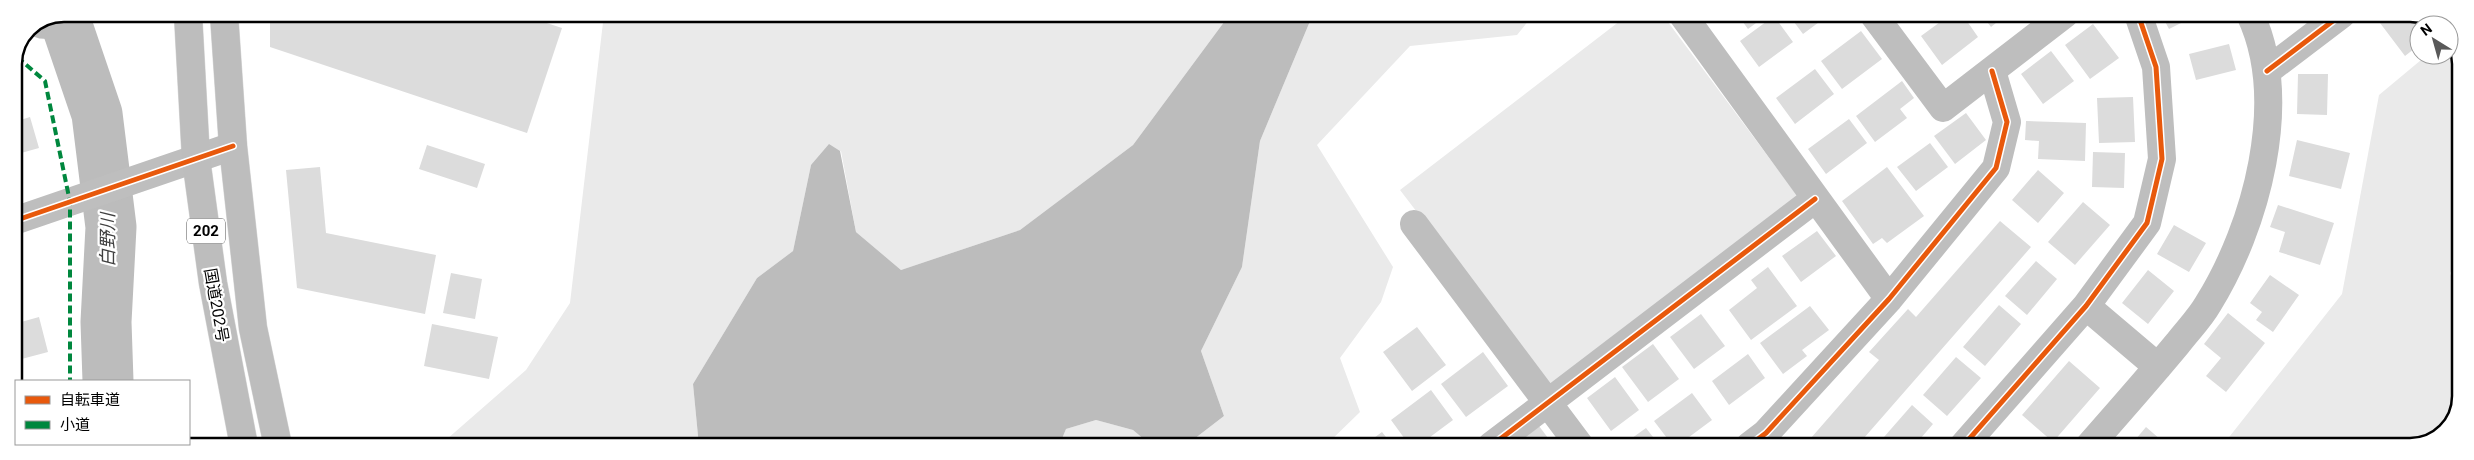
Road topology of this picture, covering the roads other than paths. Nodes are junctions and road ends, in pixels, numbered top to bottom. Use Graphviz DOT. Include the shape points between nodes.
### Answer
graph roads {
  1 [pos="188,22"];
  2 [pos="225,22"];
  3 [pos="1688,23"];
  4 [pos="1880,23"];
  5 [pos="2053,23"];
  6 [pos="2141,23"];
  7 [pos="2253,23"];
  8 [pos="2330,23"];
  9 [pos="1992,71"];
  10 [pos="2267,71"];
  11 [pos="233,146"];
  12 [pos="196,159"];
  13 [pos="1815,199"];
  14 [pos="22,218"];
  15 [pos="1414,224"];
  16 [pos="1889,299"];
  17 [pos="2086,306"];
  18 [pos="2158,368"];
  19 [pos="1548,402"];
  20 [pos="242,437"];
  21 [pos="276,437"];
  22 [pos="1502,438"];
  23 [pos="1574,438"];
  24 [pos="1760,438"];
  25 [pos="1970,438"];
  26 [pos="2096,438"];
  1 -- 12 [label="highway, 国道202号 / 202"];
  2 -- 11 [label="highway, 国道202号 / 202"];
  3 -- 13 [label="street"];
  4 -- 9 [label="street" via="1943,108"];
  5 -- 9 [label="street"];
  6 -- 17 [label="street" via="2156,67 2162,159 2147,222"];
  7 -- 10 [label="street"];
  8 -- 10 [label="street"];
  9 -- 16 [label="street" via="2007,122 1996,168"];
  10 -- 18 [label="street" via="2267,134 2257,187 2239,243 2208,305"];
  11 -- 12 [label="street"];
  11 -- 21 [label="highway, 国道202号 / 202" via="253,328"];
  12 -- 14 [label="street"];
  12 -- 20 [label="highway, 国道202号 / 202" via="213,283"];
  13 -- 16 [label="street"];
  13 -- 19 [label="street"];
  15 -- 19 [label="street"];
  16 -- 24 [label="street"];
  17 -- 18 [label="street"];
  17 -- 25 [label="street"];
  18 -- 26 [label="street"];
  19 -- 22 [label="street"];
  19 -- 23 [label="street"];
}
